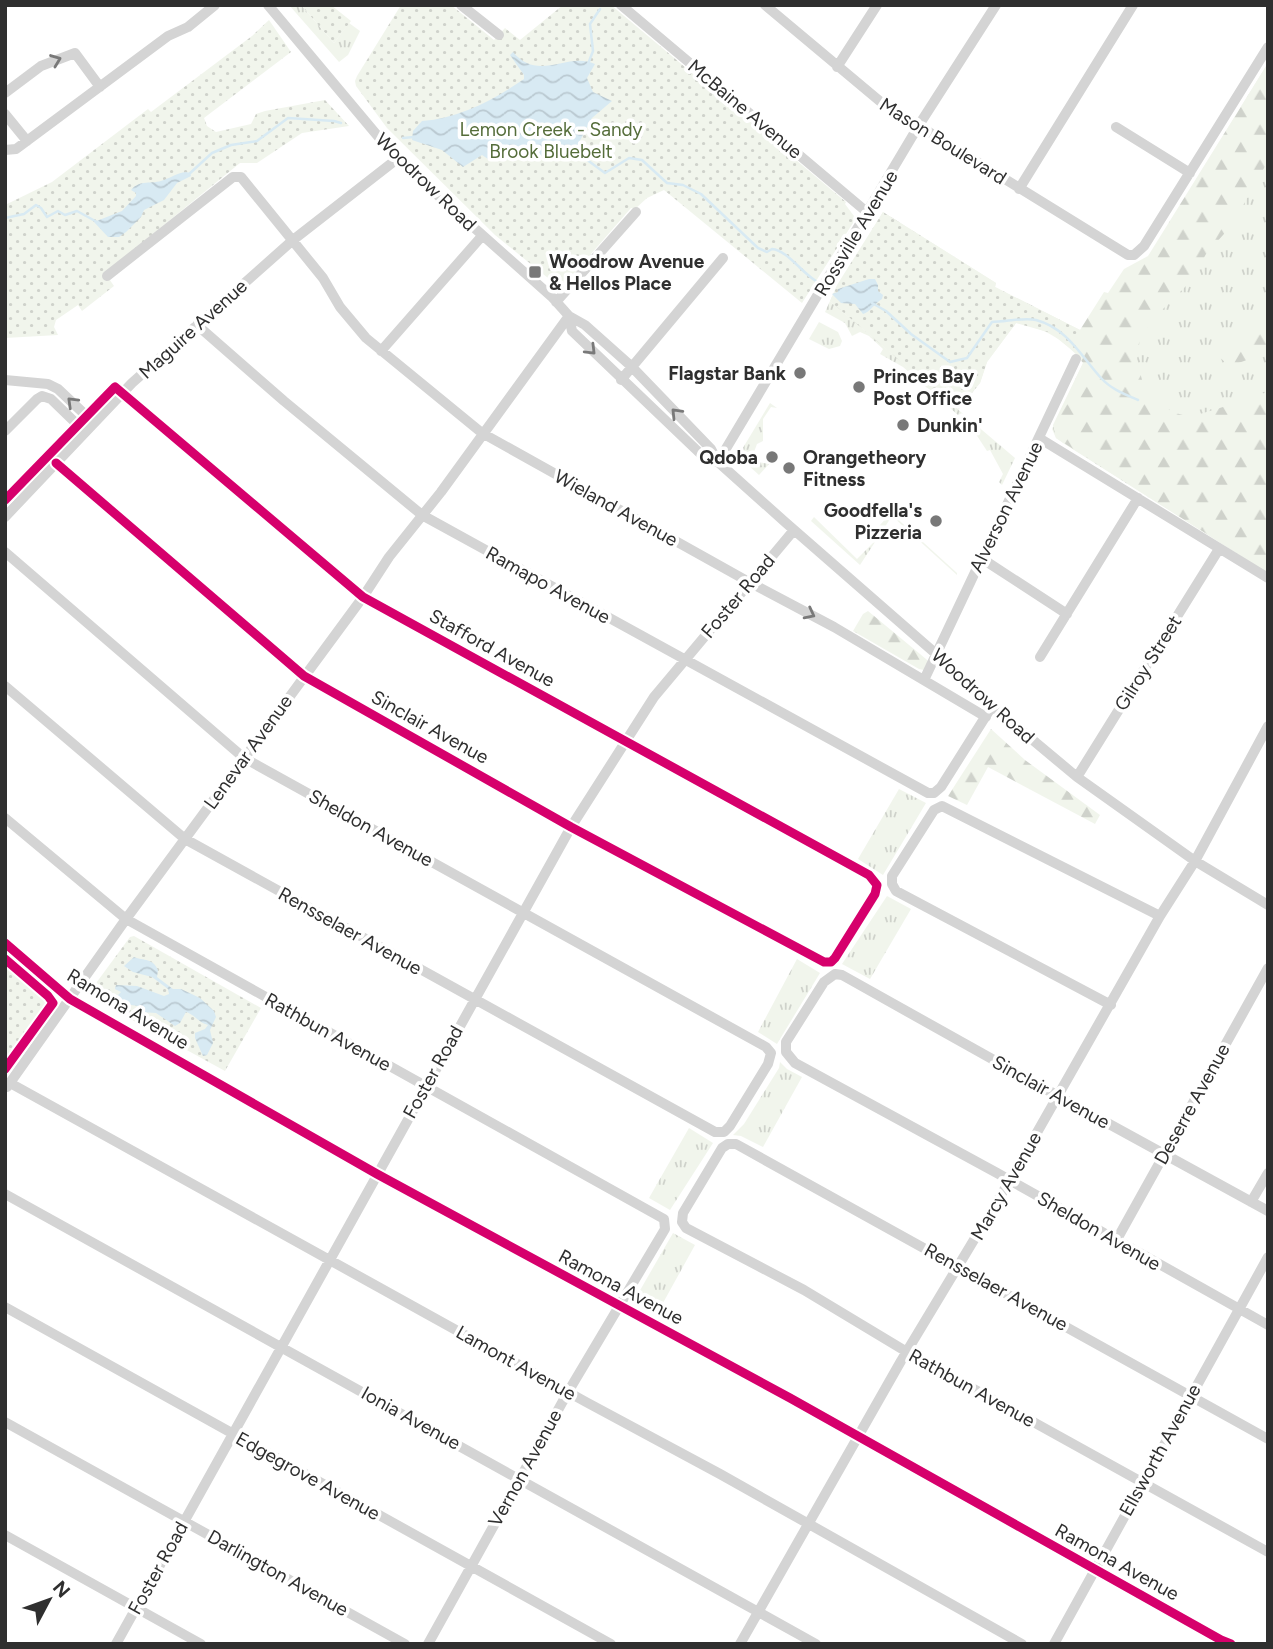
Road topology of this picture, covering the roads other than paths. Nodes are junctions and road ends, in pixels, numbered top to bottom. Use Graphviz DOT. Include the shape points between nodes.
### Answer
graph roads {
  1 [pos="215,5"];
  2 [pos="268,5"];
  3 [pos="461,5"];
  4 [pos="621,5"];
  5 [pos="765,5"];
  6 [pos="877,5"];
  7 [pos="996,5"];
  8 [pos="1133,5"];
  9 [pos="499,35"];
  10 [pos="1268,47"];
  11 [pos="837,66"];
  12 [pos="100,87"];
  13 [pos="5,93"];
  14 [pos="5,114"];
  15 [pos="919,125"];
  16 [pos="1116,127"];
  17 [pos="27,142"];
  18 [pos="5,150"];
  19 [pos="397,159"];
  20 [pos="1190,173"];
  21 [pos="1019,189"];
  22 [pos="636,212"];
  23 [pos="869,213"];
  24 [pos="482,236"];
  25 [pos="293,240"];
  26 [pos="723,258"];
  27 [pos="107,276"];
  28 [pos="556,302"];
  29 [pos="569,316"];
  30 [pos="197,325"];
  31 [pos="381,351"];
  32 [pos="1076,359"];
  33 [pos="631,366"];
  34 [pos="621,380"];
  35 [pos="11,381"];
  36 [pos="123,393"];
  37 [pos="23,412"];
  38 [pos="94,423"];
  39 [pos="5,432"];
  40 [pos="85,432"];
  41 [pos="482,433"];
  42 [pos="1040,438"];
  43 [pos="718,462"];
  44 [pos="56,463"];
  45 [pos="1138,498"];
  46 [pos="422,515"];
  47 [pos="5,517"];
  48 [pos="794,530"];
  49 [pos="1219,549"];
  50 [pos="5,552"];
  51 [pos="981,558"];
  52 [pos="1268,578"];
  53 [pos="749,582"];
  54 [pos="363,597"];
  55 [pos="1067,614"];
  56 [pos="935,653"];
  57 [pos="1040,657"];
  58 [pos="684,660"];
  59 [pos="304,676"];
  60 [pos="924,680"];
  61 [pos="5,686"];
  62 [pos="992,706"];
  63 [pos="986,718"];
  64 [pos="1268,726"];
  65 [pos="625,741"];
  66 [pos="244,758"];
  67 [pos="1077,777"];
  68 [pos="6,821"];
  69 [pos="571,827"];
  70 [pos="185,839"];
  71 [pos="1195,862"];
  72 [pos="1268,905"];
  73 [pos="522,912"];
  74 [pos="1160,916"];
  75 [pos="126,919"];
  76 [pos="5,943"];
  77 [pos="828,962"];
  78 [pos="1268,968"];
  79 [pos="835,974"];
  80 [pos="70,999"];
  81 [pos="473,1000"];
  82 [pos="1111,1005"];
  83 [pos="7,1086"];
  84 [pos="425,1086"];
  85 [pos="1058,1097"];
  86 [pos="724,1132"];
  87 [pos="722,1148"];
  88 [pos="1164,1154"];
  89 [pos="1268,1172"];
  90 [pos="377,1174"];
  91 [pos="1010,1180"];
  92 [pos="5,1194"];
  93 [pos="1251,1202"];
  94 [pos="1268,1211"];
  95 [pos="666,1223"];
  96 [pos="1116,1241"];
  97 [pos="1268,1257"];
  98 [pos="329,1260"];
  99 [pos="959,1266"];
  100 [pos="5,1307"];
  101 [pos="619,1307"];
  102 [pos="1239,1309"];
  103 [pos="1268,1325"];
  104 [pos="282,1346"];
  105 [pos="907,1352"];
  106 [pos="568,1392"];
  107 [pos="1191,1396"];
  108 [pos="5,1422"];
  109 [pos="232,1434"];
  110 [pos="857,1437"];
  111 [pos="1268,1439"];
  112 [pos="519,1479"];
  113 [pos="1142,1483"];
  114 [pos="184,1521"];
  115 [pos="808,1525"];
  116 [pos="5,1535"];
  117 [pos="1268,1552"];
  118 [pos="470,1566"];
  119 [pos="1094,1569"];
  120 [pos="136,1608"];
  121 [pos="757,1612"];
  122 [pos="116,1644"];
  123 [pos="201,1644"];
  124 [pos="405,1644"];
  125 [pos="428,1644"];
  126 [pos="611,1644"];
  127 [pos="740,1644"];
  128 [pos="816,1644"];
  129 [pos="1021,1644"];
  130 [pos="1054,1644"];
  131 [pos="1231,1644"];
  1 -- 12 [label="street"];
  2 -- 19 [label="street, Woodrow Road"];
  3 -- 9 [label="street"];
  4 -- 23 [label="street, McBaine Avenue"];
  5 -- 11 [label="street, Mason Boulevard"];
  6 -- 11 [label="street"];
  7 -- 15 [label="street, Rossville Avenue"];
  8 -- 21 [label="street"];
  10 -- 20 [label="street"];
  11 -- 15 [label="street, Mason Boulevard" via="882,103"];
  13 -- 12 [label="street, one-way" via="41,66 75,53"];
  12 -- 17 [label="street"];
  14 -- 17 [label="street"];
  15 -- 21 [label="street, Mason Boulevard"];
  15 -- 23 [label="street, Rossville Avenue"];
  16 -- 20 [label="street"];
  17 -- 18 [label="street"];
  19 -- 24 [label="street, Woodrow Road"];
  19 -- 25 [label="street, Maguire Avenue"];
  20 -- 21 [label="street, Mason Boulevard" via="1134,255 1122,253"];
  22 -- 28 [label="street"];
  23 -- 43 [label="street, Rossville Avenue"];
  24 -- 28 [label="street, Woodrow Road"];
  24 -- 31 [label="street"];
  25 -- 27 [label="street, Wieland Avenue" via="238,175"];
  25 -- 30 [label="street, Maguire Avenue"];
  25 -- 31 [label="street, Wieland Avenue" via="353,324"];
  26 -- 33 [label="street"];
  28 -- 29 [label="street, Woodrow Road"];
  29 -- 33 [label="street, Woodrow Road"];
  29 -- 34 [label="street, Woodrow Road, one-way" via="572,331"];
  29 -- 41 [label="street, Lenevar Avenue"];
  30 -- 36 [label="street, Maguire Avenue"];
  30 -- 46 [label="street, Ramapo Avenue"];
  31 -- 41 [label="street, Wieland Avenue"];
  32 -- 42 [label="street, Alverson Avenue"];
  33 -- 34 [label="street"];
  43 -- 33 [label="street, Woodrow Road, one-way" via="711,449"];
  34 -- 43 [label="street, Woodrow Road" via="707,460"];
  35 -- 37 [label="street" via="25,392"];
  38 -- 35 [label="street, one-way" via="58,389"];
  36 -- 38 [label="street, Maguire Avenue"];
  36 -- 54 [label="street, Stafford Avenue"];
  37 -- 39 [label="street"];
  37 -- 40 [label="street" via="44,396"];
  38 -- 40 [label="street, Maguire Avenue"];
  40 -- 44 [label="street, Maguire Avenue"];
  41 -- 46 [label="street, Lenevar Avenue"];
  41 -- 53 [label="street, Wieland Avenue"];
  42 -- 45 [label="street"];
  42 -- 51 [label="street, Alverson Avenue"];
  43 -- 48 [label="street, Woodrow Road"];
  44 -- 47 [label="street, Maguire Avenue"];
  44 -- 59 [label="street, Sinclair Avenue"];
  45 -- 49 [label="street"];
  45 -- 55 [label="street"];
  46 -- 54 [label="street, Lenevar Avenue"];
  46 -- 58 [label="street, Ramapo Avenue"];
  48 -- 53 [label="street, Foster Road"];
  48 -- 56 [label="street, Woodrow Road"];
  49 -- 52 [label="street"];
  49 -- 67 [label="street, Gilroy Street"];
  50 -- 66 [label="street, Sheldon Avenue"];
  51 -- 55 [label="street"];
  51 -- 56 [label="street, Alverson Avenue"];
  53 -- 58 [label="street, Foster Road"];
  53 -- 60 [label="street, Wieland Avenue, one-way"];
  54 -- 59 [label="street, Lenevar Avenue"];
  54 -- 65 [label="street, Stafford Avenue"];
  55 -- 57 [label="street"];
  56 -- 60 [label="street, Alverson Avenue"];
  56 -- 62 [label="street, Woodrow Road"];
  58 -- 63 [label="street, Ramapo Avenue" via="928,793 941,787"];
  58 -- 65 [label="street, Foster Road"];
  59 -- 66 [label="street, Lenevar Avenue"];
  59 -- 69 [label="street, Sinclair Avenue"];
  60 -- 63 [label="street, Wieland Avenue"];
  61 -- 70 [label="street, Rensselaer Avenue"];
  62 -- 63 [label="street"];
  62 -- 67 [label="street, Woodrow Road"];
  64 -- 71 [label="street, Marcy Avenue"];
  65 -- 69 [label="street, Foster Road"];
  65 -- 77 [label="street, Stafford Avenue" via="869,875 877,885 875,894"];
  66 -- 70 [label="street, Lenevar Avenue"];
  66 -- 73 [label="street, Sheldon Avenue"];
  67 -- 71 [label="street, Woodrow Road"];
  68 -- 75 [label="street, Rathbun Avenue"];
  69 -- 73 [label="street, Foster Road"];
  69 -- 77 [label="street, Sinclair Avenue"];
  70 -- 75 [label="street, Lenevar Avenue"];
  70 -- 81 [label="street, Rensselaer Avenue"];
  71 -- 72 [label="street, Woodrow Road"];
  71 -- 74 [label="street, Marcy Avenue"];
  73 -- 81 [label="street, Foster Road"];
  73 -- 86 [label="street, Sheldon Avenue" via="766,1047 771,1053 768,1064"];
  74 -- 82 [label="street, Marcy Avenue"];
  74 -- 82 [label="street" via="946,807 934,810 892,876 896,891"];
  75 -- 80 [label="street, Lenevar Avenue"];
  75 -- 84 [label="street, Rathbun Avenue"];
  76 -- 80 [label="street, Ramona Avenue"];
  78 -- 88 [label="street, Deserre Avenue"];
  79 -- 85 [label="street, Sinclair Avenue"];
  79 -- 91 [label="street, Sheldon Avenue" via="824,982 786,1042 786,1052 794,1063"];
  80 -- 83 [label="street, Lenevar Avenue"];
  80 -- 90 [label="street, Ramona Avenue"];
  81 -- 84 [label="street, Foster Road"];
  81 -- 86 [label="street, Rensselaer Avenue" via="715,1132"];
  82 -- 85 [label="street, Marcy Avenue"];
  83 -- 98 [label="street, Lamont Avenue"];
  84 -- 90 [label="street, Foster Road"];
  84 -- 95 [label="street, Rathbun Avenue" via="660,1215"];
  85 -- 88 [label="street, Sinclair Avenue"];
  85 -- 91 [label="street, Marcy Avenue"];
  87 -- 99 [label="street, Rensselaer Avenue" via="737,1144"];
  87 -- 105 [label="street, Rathbun Avenue" via="683,1213 686,1227"];
  88 -- 93 [label="street, Sinclair Avenue"];
  88 -- 96 [label="street, Deserre Avenue"];
  89 -- 93 [label="street"];
  90 -- 98 [label="street, Foster Road"];
  90 -- 101 [label="street, Ramona Avenue"];
  91 -- 96 [label="street, Sheldon Avenue"];
  91 -- 99 [label="street, Marcy Avenue"];
  92 -- 104 [label="street, Ionia Avenue"];
  93 -- 94 [label="street, Sinclair Avenue"];
  95 -- 101 [label="street, Vernon Avenue"];
  96 -- 102 [label="street, Sheldon Avenue"];
  97 -- 102 [label="street, Ellsworth Avenue"];
  98 -- 104 [label="street, Foster Road"];
  98 -- 106 [label="street, Lamont Avenue"];
  99 -- 105 [label="street, Marcy Avenue"];
  99 -- 107 [label="street, Rensselaer Avenue"];
  100 -- 109 [label="street, Edgegrove Avenue"];
  101 -- 106 [label="street, Vernon Avenue"];
  101 -- 110 [label="street, Ramona Avenue"];
  102 -- 103 [label="street, Sheldon Avenue"];
  102 -- 107 [label="street, Ellsworth Avenue"];
  104 -- 109 [label="street, Foster Road"];
  104 -- 112 [label="street, Ionia Avenue"];
  105 -- 110 [label="street, Marcy Avenue"];
  105 -- 113 [label="street, Rathbun Avenue"];
  106 -- 112 [label="street, Vernon Avenue"];
  106 -- 115 [label="street, Lamont Avenue"];
  107 -- 111 [label="street, Rensselaer Avenue"];
  107 -- 113 [label="street, Ellsworth Avenue"];
  108 -- 114 [label="street, Darlington Avenue"];
  109 -- 114 [label="street, Foster Road"];
  109 -- 118 [label="street, Edgegrove Avenue"];
  110 -- 115 [label="street, Marcy Avenue"];
  110 -- 119 [label="street, Ramona Avenue"];
  112 -- 118 [label="street, Vernon Avenue"];
  112 -- 121 [label="street, Ionia Avenue"];
  113 -- 117 [label="street, Rathbun Avenue"];
  113 -- 119 [label="street, Ellsworth Avenue"];
  114 -- 120 [label="street, Foster Road"];
  114 -- 124 [label="street, Darlington Avenue"];
  115 -- 121 [label="street, Marcy Avenue"];
  115 -- 129 [label="street, Lamont Avenue"];
  116 -- 120 [label="street"];
  118 -- 125 [label="street, Vernon Avenue"];
  118 -- 126 [label="street, Edgegrove Avenue"];
  119 -- 130 [label="street, Ellsworth Avenue"];
  119 -- 131 [label="street, Ramona Avenue"];
  120 -- 122 [label="street, Foster Road"];
  120 -- 123 [label="street"];
  121 -- 127 [label="street, Marcy Avenue"];
  121 -- 128 [label="street, Ionia Avenue"];
}
